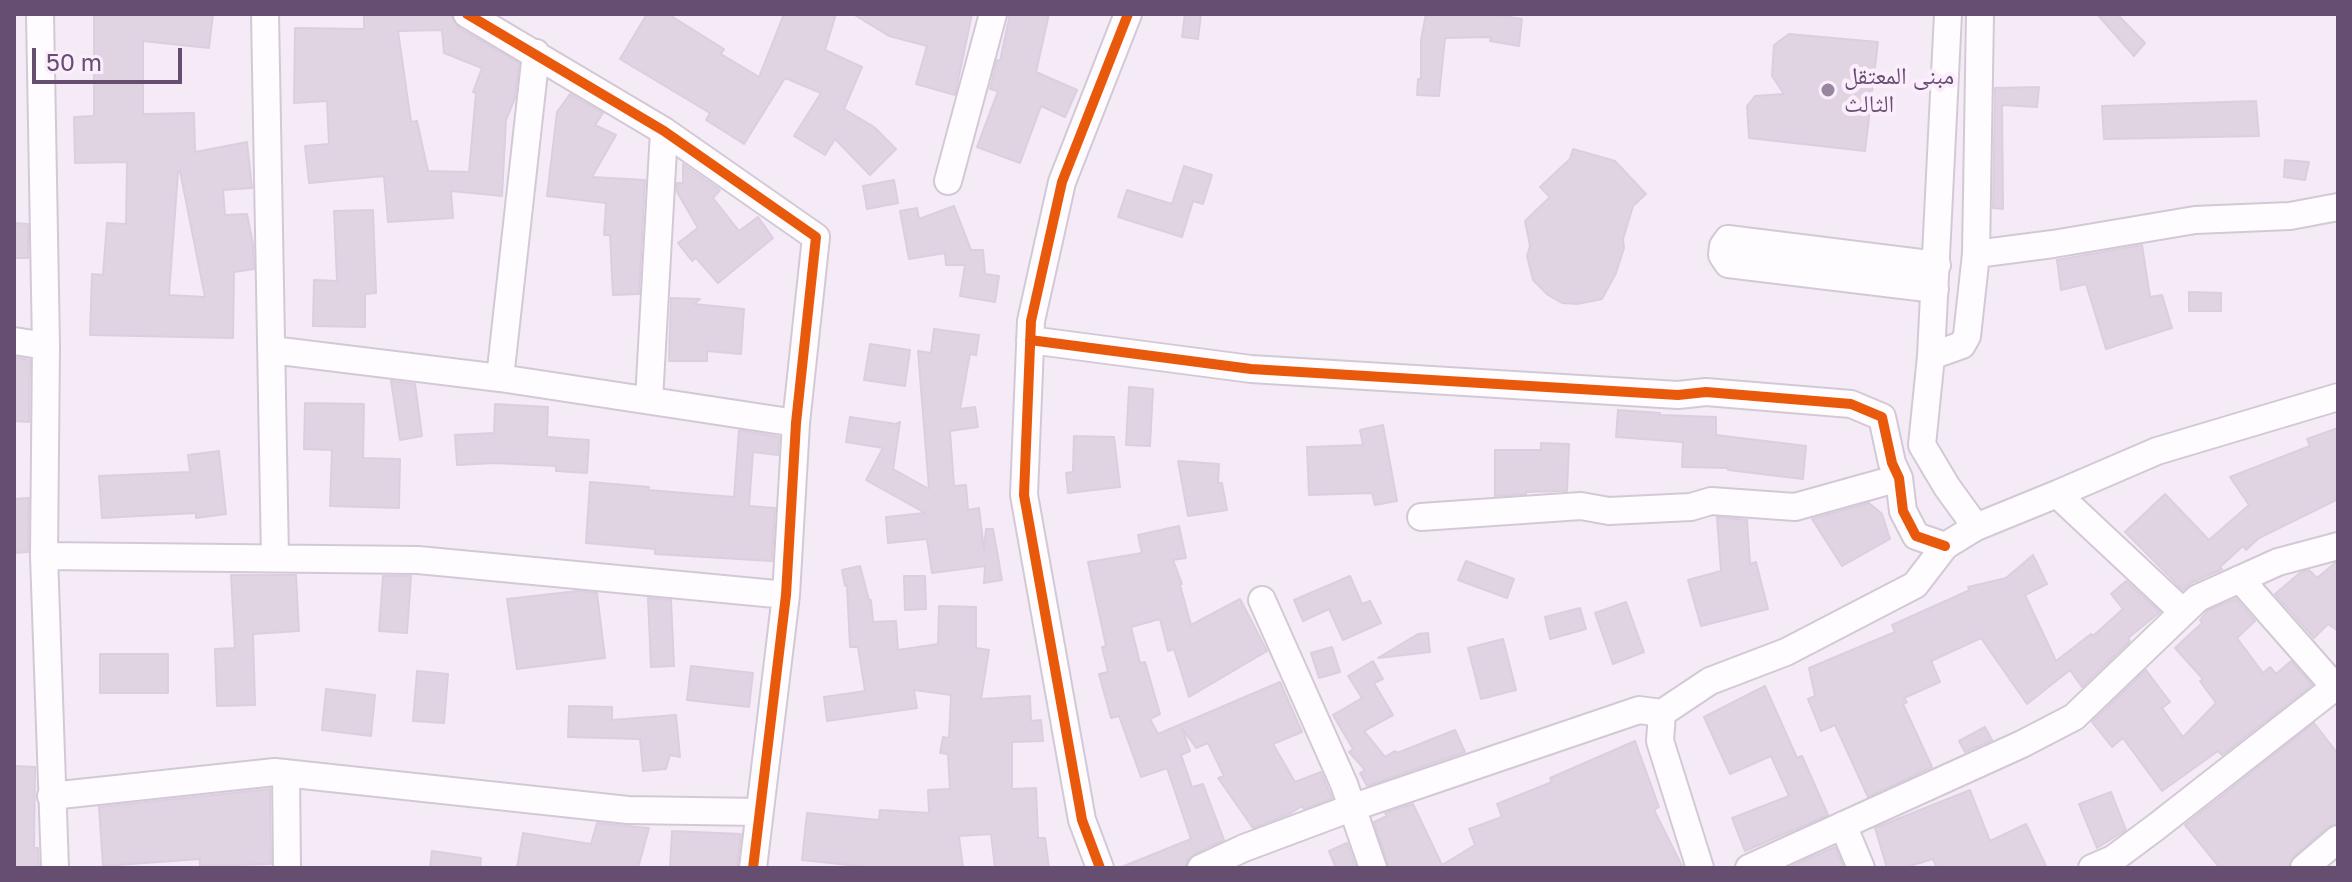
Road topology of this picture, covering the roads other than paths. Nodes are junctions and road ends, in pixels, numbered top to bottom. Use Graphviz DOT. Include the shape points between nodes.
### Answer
graph roads {
  1 [pos="40,14"];
  2 [pos="265,14"];
  3 [pos="467,14"];
  4 [pos="993,14"];
  5 [pos="1128,14"];
  6 [pos="1948,14"];
  7 [pos="1980,14"];
  8 [pos="536,53"];
  9 [pos="664,131"];
  10 [pos="948,181"];
  11 [pos="2338,207"];
  12 [pos="1976,254"];
  13 [pos="1936,277"];
  14 [pos="1030,340"];
  15 [pos="14,341"];
  16 [pos="46,346"];
  17 [pos="272,350"];
  18 [pos="1931,356"];
  19 [pos="500,378"];
  20 [pos="2338,397"];
  21 [pos="649,400"];
  22 [pos="796,423"];
  23 [pos="1899,478"];
  24 [pos="2057,494"];
  25 [pos="1421,517"];
  26 [pos="1976,527"];
  27 [pos="1945,546"];
  28 [pos="2338,546"];
  29 [pos="44,556"];
  30 [pos="275,558"];
  31 [pos="2240,579"];
  32 [pos="786,595"];
  33 [pos="1262,600"];
  34 [pos="2183,612"];
  35 [pos="2336,688"];
  36 [pos="1662,713"];
  37 [pos="286,773"];
  38 [pos="51,796"];
  39 [pos="1351,808"];
  40 [pos="759,812"];
  41 [pos="1843,825"];
  42 [pos="55,868"];
  43 [pos="287,868"];
  44 [pos="753,868"];
  45 [pos="1100,868"];
  46 [pos="1201,868"];
  47 [pos="1373,868"];
  48 [pos="1700,868"];
  49 [pos="1749,868"];
  50 [pos="1861,868"];
  51 [pos="2092,868"];
  1 -- 16 [label="street"];
  2 -- 17 [label="street"];
  3 -- 8 [label="street"];
  4 -- 10 [label="street"];
  5 -- 14 [label="street" via="1062,182"];
  6 -- 13 [label="street"];
  7 -- 12 [label="street"];
  8 -- 9 [label="street"];
  8 -- 19 [label="street"];
  9 -- 21 [label="street"];
  9 -- 22 [label="street" via="816,237"];
  11 -- 12 [label="street" via="2290,216 2195,220"];
  12 -- 18 [label="street" via="1967,336 1962,345"];
  13 -- 13 [label="street" via="1728,264 1723,246 1728,239"];
  13 -- 18 [label="street"];
  14 -- 23 [label="street" via="1251,369 1851,404 1882,417"];
  14 -- 45 [label="street" via="1024,495 1082,820"];
  15 -- 16 [label="street"];
  16 -- 29 [label="street"];
  17 -- 19 [label="street"];
  17 -- 30 [label="street"];
  18 -- 26 [label="street" via="1922,445"];
  19 -- 21 [label="street"];
  20 -- 24 [label="street" via="2157,451"];
  21 -- 22 [label="street"];
  22 -- 32 [label="street"];
  23 -- 25 [label="street" via="1795,507 1711,501 1678,508 1609,511 1581,506"];
  23 -- 27 [label="street" via="1903,511 1916,536"];
  24 -- 26 [label="street"];
  24 -- 34 [label="street"];
  26 -- 27 [label="street"];
  27 -- 36 [label="street" via="1915,585 1786,652 1710,681"];
  28 -- 31 [label="street"];
  29 -- 30 [label="street"];
  29 -- 38 [label="street"];
  30 -- 32 [label="street" via="418,560"];
  31 -- 34 [label="street" via="2198,598"];
  31 -- 35 [label="street"];
  32 -- 40 [label="street"];
  33 -- 39 [label="street"];
  34 -- 41 [label="street" via="2074,717"];
  35 -- 51 [label="street" via="2113,859"];
  36 -- 39 [label="street" via="1639,710"];
  36 -- 48 [label="street" via="1660,741"];
  37 -- 38 [label="street"];
  37 -- 40 [label="street" via="628,810"];
  37 -- 43 [label="street"];
  38 -- 42 [label="street"];
  39 -- 46 [label="street"];
  39 -- 47 [label="street"];
  40 -- 44 [label="street"];
  41 -- 49 [label="street"];
  41 -- 50 [label="street"];
}
